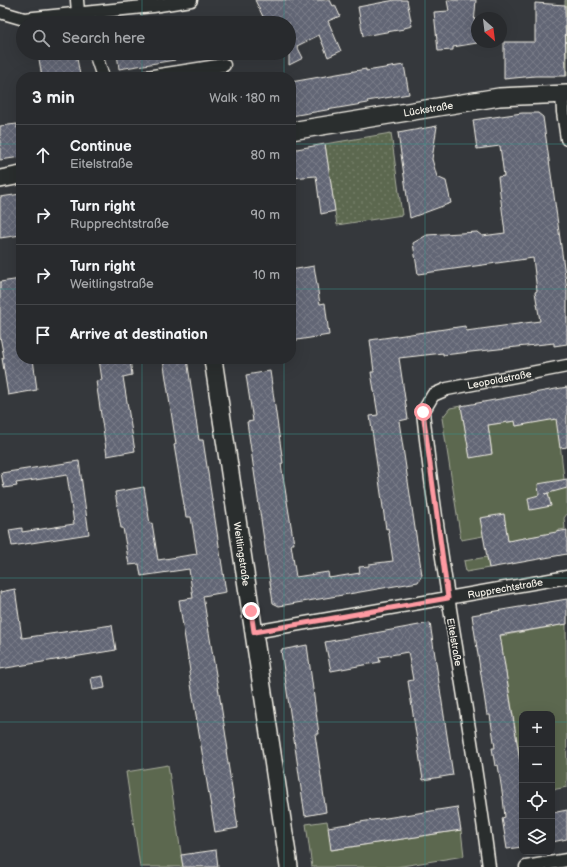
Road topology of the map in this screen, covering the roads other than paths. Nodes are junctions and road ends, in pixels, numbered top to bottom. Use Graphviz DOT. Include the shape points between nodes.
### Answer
graph roads {
  1 [pos="77,0"];
  2 [pos="191,0"];
  3 [pos="0,12"];
  4 [pos="80,16"];
  5 [pos="92,16"];
  6 [pos="16,17"];
  7 [pos="97,60"];
  8 [pos="224,65"];
  9 [pos="101,72"];
  10 [pos="179,72"];
  11 [pos="565,94"];
  12 [pos="296,130"];
  13 [pos="567,139"];
  14 [pos="16,176"];
  15 [pos="0,179"];
  16 [pos="214,364"];
  17 [pos="567,366"];
  18 [pos="433,395"];
  19 [pos="567,577"];
  20 [pos="448,598"];
  21 [pos="254,632"];
  22 [pos="567,860"];
  23 [pos="289,867"];
  24 [pos="489,867"];
  25 [pos="526,867"];
  1 -- 4 [label="street"];
  2 -- 5 [label="street"];
  3 -- 6 [label="street"];
  7 -- 9 [label="street"];
  8 -- 10 [label="street"];
  11 -- 12 [label="street, Lückstraße" via="499,97"];
  11 -- 13 [label="street" via="563,112"];
  14 -- 15 [label="street"];
  16 -- 21 [label="street, Weitlingstraße"];
  17 -- 18 [label="street, Leopoldstraße" via="446,390"];
  18 -- 20 [label="street, Eitelstraße" via="423,412"];
  19 -- 20 [label="street, Rupprechtstraße"];
  20 -- 21 [label="street, Rupprechtstraße"];
  20 -- 24 [label="street, Eitelstraße"];
  21 -- 23 [label="street, Weitlingstraße"];
  22 -- 25 [label="street"];
}
